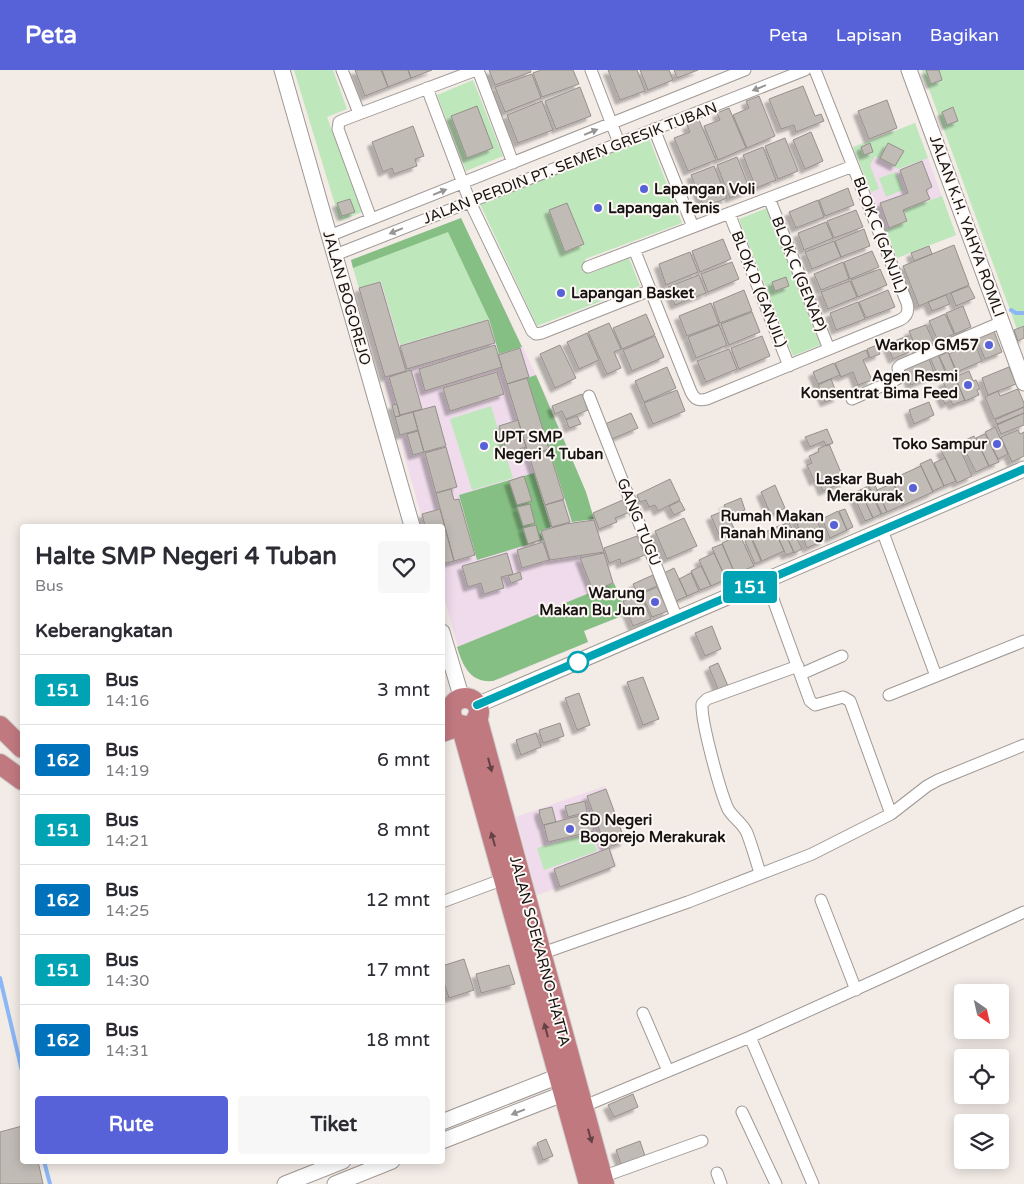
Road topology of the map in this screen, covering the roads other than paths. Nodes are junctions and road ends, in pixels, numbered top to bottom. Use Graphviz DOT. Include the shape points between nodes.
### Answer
graph roads {
  1 [pos="282,70"];
  2 [pos="342,70"];
  3 [pos="477,70"];
  4 [pos="591,70"];
  5 [pos="745,70"];
  6 [pos="804,70"];
  7 [pos="815,70"];
  8 [pos="909,70"];
  9 [pos="427,88"];
  10 [pos="359,113"];
  11 [pos="612,123"];
  12 [pos="654,129"];
  13 [pos="619,143"];
  14 [pos="513,162"];
  15 [pos="853,166"];
  16 [pos="462,183"];
  17 [pos="769,198"];
  18 [pos="470,202"];
  19 [pos="729,213"];
  20 [pos="371,219"];
  21 [pos="692,227"];
  22 [pos="329,236"];
  23 [pos="634,249"];
  24 [pos="335,255"];
  25 [pos="588,267"];
  26 [pos="651,290"];
  27 [pos="1002,322"];
  28 [pos="829,349"];
  29 [pos="789,366"];
  30 [pos="1024,383"];
  31 [pos="589,396"];
  32 [pos="852,399"];
  33 [pos="1024,469"];
  34 [pos="411,524"];
  35 [pos="882,530"];
  36 [pos="766,580"];
  37 [pos="677,619"];
  38 [pos="1024,640"];
  39 [pos="445,643"];
  40 [pos="842,656"];
  41 [pos="799,670"];
  42 [pos="936,676"];
  43 [pos="889,695"];
  44 [pos="463,709"];
  45 [pos="445,729"];
  46 [pos="1024,745"];
  47 [pos="0,764"];
  48 [pos="20,779"];
  49 [pos="891,814"];
  50 [pos="506,868"];
  51 [pos="760,873"];
  52 [pos="445,900"];
  53 [pos="821,900"];
  54 [pos="1024,912"];
  55 [pos="540,954"];
  56 [pos="856,990"];
  57 [pos="643,1013"];
  58 [pos="750,1037"];
  59 [pos="668,1071"];
  60 [pos="571,1087"];
  61 [pos="742,1112"];
  62 [pos="445,1121"];
  63 [pos="445,1141"];
  64 [pos="702,1141"];
  65 [pos="335,1164"];
  66 [pos="385,1164"];
  67 [pos="717,1173"];
  68 [pos="598,1182"];
  69 [pos="285,1184"];
  70 [pos="335,1184"];
  71 [pos="721,1184"];
  72 [pos="776,1184"];
  73 [pos="813,1184"];
  1 -- 22 [label="main road, JALAN BOGOREJO"];
  2 -- 10 [label="street"];
  3 -- 9 [label="street"];
  3 -- 14 [label="street"];
  4 -- 11 [label="street"];
  5 -- 11 [label="street, JALAN PERDIN PT. SEMEN GRESIK TUBAN"];
  6 -- 12 [label="street, JALAN PERDIN PT. SEMEN GRESIK TUBAN, one-way"];
  7 -- 15 [label="street, BLOK C (GANJIL)"];
  8 -- 27 [label="main road, JALAN K.H. YAHYA ROMLI"];
  9 -- 10 [label="street"];
  9 -- 16 [label="street"];
  10 -- 20 [label="street" via="340,121 338,127"];
  11 -- 13 [label="street"];
  14 -- 11 [label="street, JALAN PERDIN PT. SEMEN GRESIK TUBAN, one-way"];
  12 -- 13 [label="street, JALAN PERDIN PT. SEMEN GRESIK TUBAN"];
  12 -- 21 [label="street"];
  13 -- 18 [label="street, JALAN PERDIN PT. SEMEN GRESIK TUBAN"];
  14 -- 16 [label="street, JALAN PERDIN PT. SEMEN GRESIK TUBAN"];
  15 -- 17 [label="street"];
  15 -- 28 [label="street, BLOK C (GANJIL)" via="908,312 903,319"];
  16 -- 18 [label="street"];
  20 -- 16 [label="street, JALAN PERDIN PT. SEMEN GRESIK TUBAN, one-way"];
  17 -- 19 [label="street"];
  17 -- 28 [label="street, BLOK C (GENAP)"];
  18 -- 24 [label="street, JALAN PERDIN PT. SEMEN GRESIK TUBAN, one-way"];
  18 -- 26 [label="street" via="530,328 536,334"];
  19 -- 21 [label="street"];
  19 -- 29 [label="street, BLOK D (GANJIL)"];
  20 -- 22 [label="street, JALAN PERDIN PT. SEMEN GRESIK TUBAN"];
  21 -- 23 [label="street"];
  22 -- 24 [label="main road, JALAN BOGOREJO"];
  23 -- 25 [label="street"];
  23 -- 26 [label="street"];
  24 -- 34 [label="main road, JALAN BOGOREJO"];
  26 -- 29 [label="street" via="691,392 698,400"];
  27 -- 30 [label="main road, JALAN K.H. YAHYA ROMLI"];
  27 -- 32 [label="street" via="901,365 897,379"];
  28 -- 29 [label="street"];
  31 -- 37 [label="street, GANG TUGU"];
  33 -- 35 [label="main road"];
  35 -- 36 [label="main road"];
  35 -- 42 [label="street"];
  36 -- 37 [label="main road"];
  36 -- 41 [label="street"];
  37 -- 44 [label="main road"];
  38 -- 42 [label="street"];
  39 -- 44 [label="main road"];
  40 -- 41 [label="street"];
  41 -- 49 [label="street" via="812,704 843,696 850,701"];
  41 -- 51 [label="street" via="707,699 702,704 708,740 725,799 731,813 747,831"];
  42 -- 43 [label="street"];
  44 -- 45 [label="highway"];
  44 -- 50 [label="highway, JALAN SOEKARNO-HATTA"];
  46 -- 49 [label="street" via="938,780"];
  47 -- 48 [label="highway"];
  49 -- 51 [label="street" via="812,854"];
  50 -- 52 [label="street"];
  50 -- 55 [label="highway, JALAN SOEKARNO-HATTA"];
  60 -- 50 [label="highway, JALAN SOEKARNO-HATTA, one-way"];
  51 -- 55 [label="street"];
  53 -- 56 [label="street"];
  54 -- 56 [label="street"];
  55 -- 60 [label="highway, JALAN SOEKARNO-HATTA"];
  56 -- 58 [label="street"];
  57 -- 59 [label="street"];
  58 -- 59 [label="street"];
  58 -- 73 [label="street"];
  59 -- 60 [label="street"];
  60 -- 62 [label="main road"];
  60 -- 63 [label="main road, one-way"];
  60 -- 68 [label="highway, JALAN SOEKARNO-HATTA"];
  61 -- 72 [label="street"];
  64 -- 68 [label="street"];
  65 -- 69 [label="main road"];
  66 -- 70 [label="main road"];
  67 -- 71 [label="street"];
}
